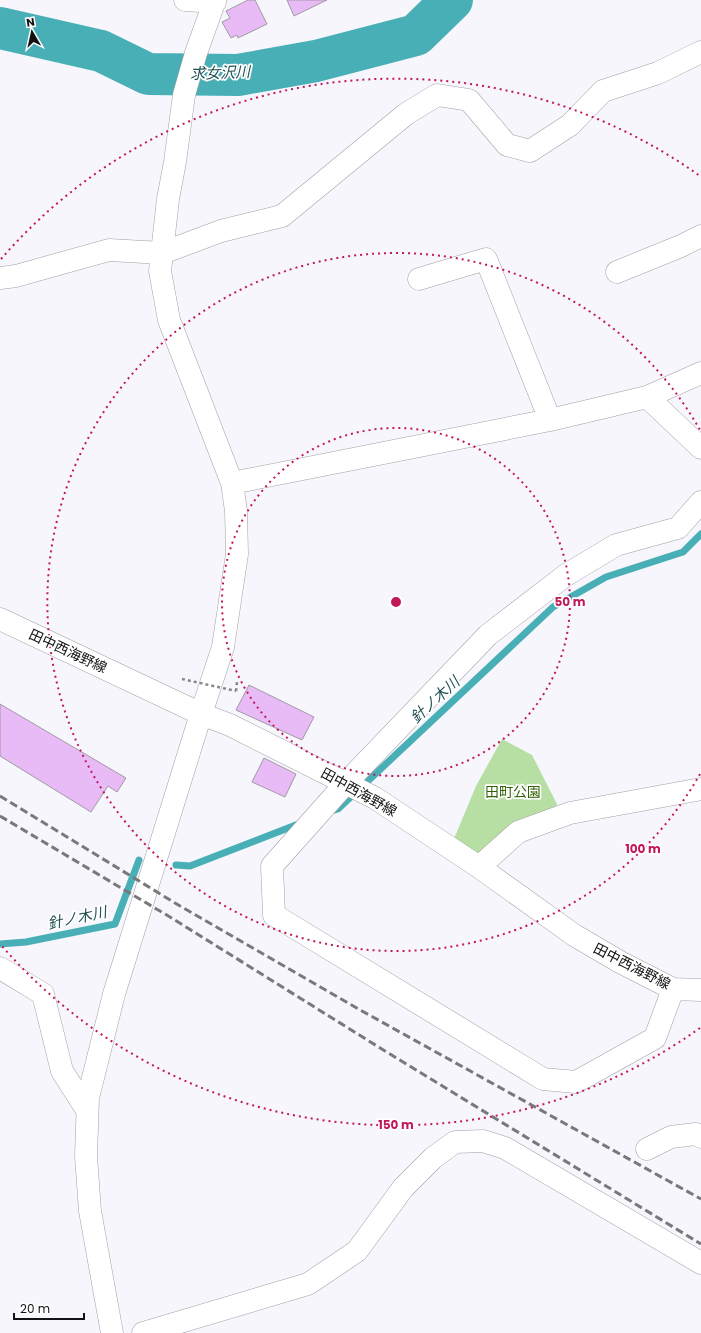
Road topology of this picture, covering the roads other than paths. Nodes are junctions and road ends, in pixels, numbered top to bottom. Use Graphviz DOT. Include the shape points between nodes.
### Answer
graph roads {
  1 [pos="185,0"];
  2 [pos="215,1"];
  3 [pos="701,52"];
  4 [pos="701,236"];
  5 [pos="162,253"];
  6 [pos="618,272"];
  7 [pos="0,278"];
  8 [pos="419,279"];
  9 [pos="701,374"];
  10 [pos="647,397"];
  11 [pos="550,420"];
  12 [pos="701,448"];
  13 [pos="232,483"];
  14 [pos="701,502"];
  15 [pos="0,619"];
  16 [pos="201,714"];
  17 [pos="345,784"];
  18 [pos="701,789"];
  19 [pos="480,867"];
  20 [pos="0,968"];
  21 [pos="673,989"];
  22 [pos="701,990"];
  23 [pos="87,1110"];
  24 [pos="701,1137"];
  25 [pos="647,1149"];
  26 [pos="701,1263"];
  27 [pos="112,1333"];
  28 [pos="144,1333"];
  1 -- 2 [label="street"];
  2 -- 5 [label="street" via="184,95"];
  3 -- 5 [label="street" via="658,72 603,91 570,125 530,151 507,145 470,100 437,95 406,114 282,216 222,231"];
  4 -- 6 [label="street"];
  5 -- 7 [label="street" via="109,250 16,276"];
  5 -- 13 [label="street" via="160,271 169,320"];
  8 -- 11 [label="street" via="486,259"];
  9 -- 10 [label="street"];
  10 -- 11 [label="street"];
  10 -- 12 [label="street"];
  11 -- 13 [label="street"];
  13 -- 16 [label="street" via="236,511 237,554 223,647"];
  14 -- 17 [label="street" via="678,528 616,545 566,575 488,635"];
  15 -- 16 [label="street, 田中西海野線"];
  16 -- 17 [label="street, 田中西海野線" via="230,725"];
  16 -- 23 [label="street" via="114,994"];
  17 -- 19 [label="street, 田中西海野線" via="375,798"];
  17 -- 21 [label="street" via="272,866 274,915 543,1079 576,1082 654,1038"];
  18 -- 19 [label="street" via="570,813 518,832"];
  19 -- 21 [label="street, 田中西海野線" via="574,935"];
  20 -- 23 [label="street" via="43,994 62,1071"];
  21 -- 22 [label="street, 田中西海野線"];
  23 -- 27 [label="street" via="86,1156 90,1211"];
  24 -- 25 [label="street" via="696,1134 671,1137"];
  26 -- 28 [label="street" via="505,1148 483,1141 456,1142 433,1158 403,1188 358,1251 308,1284"];
}
